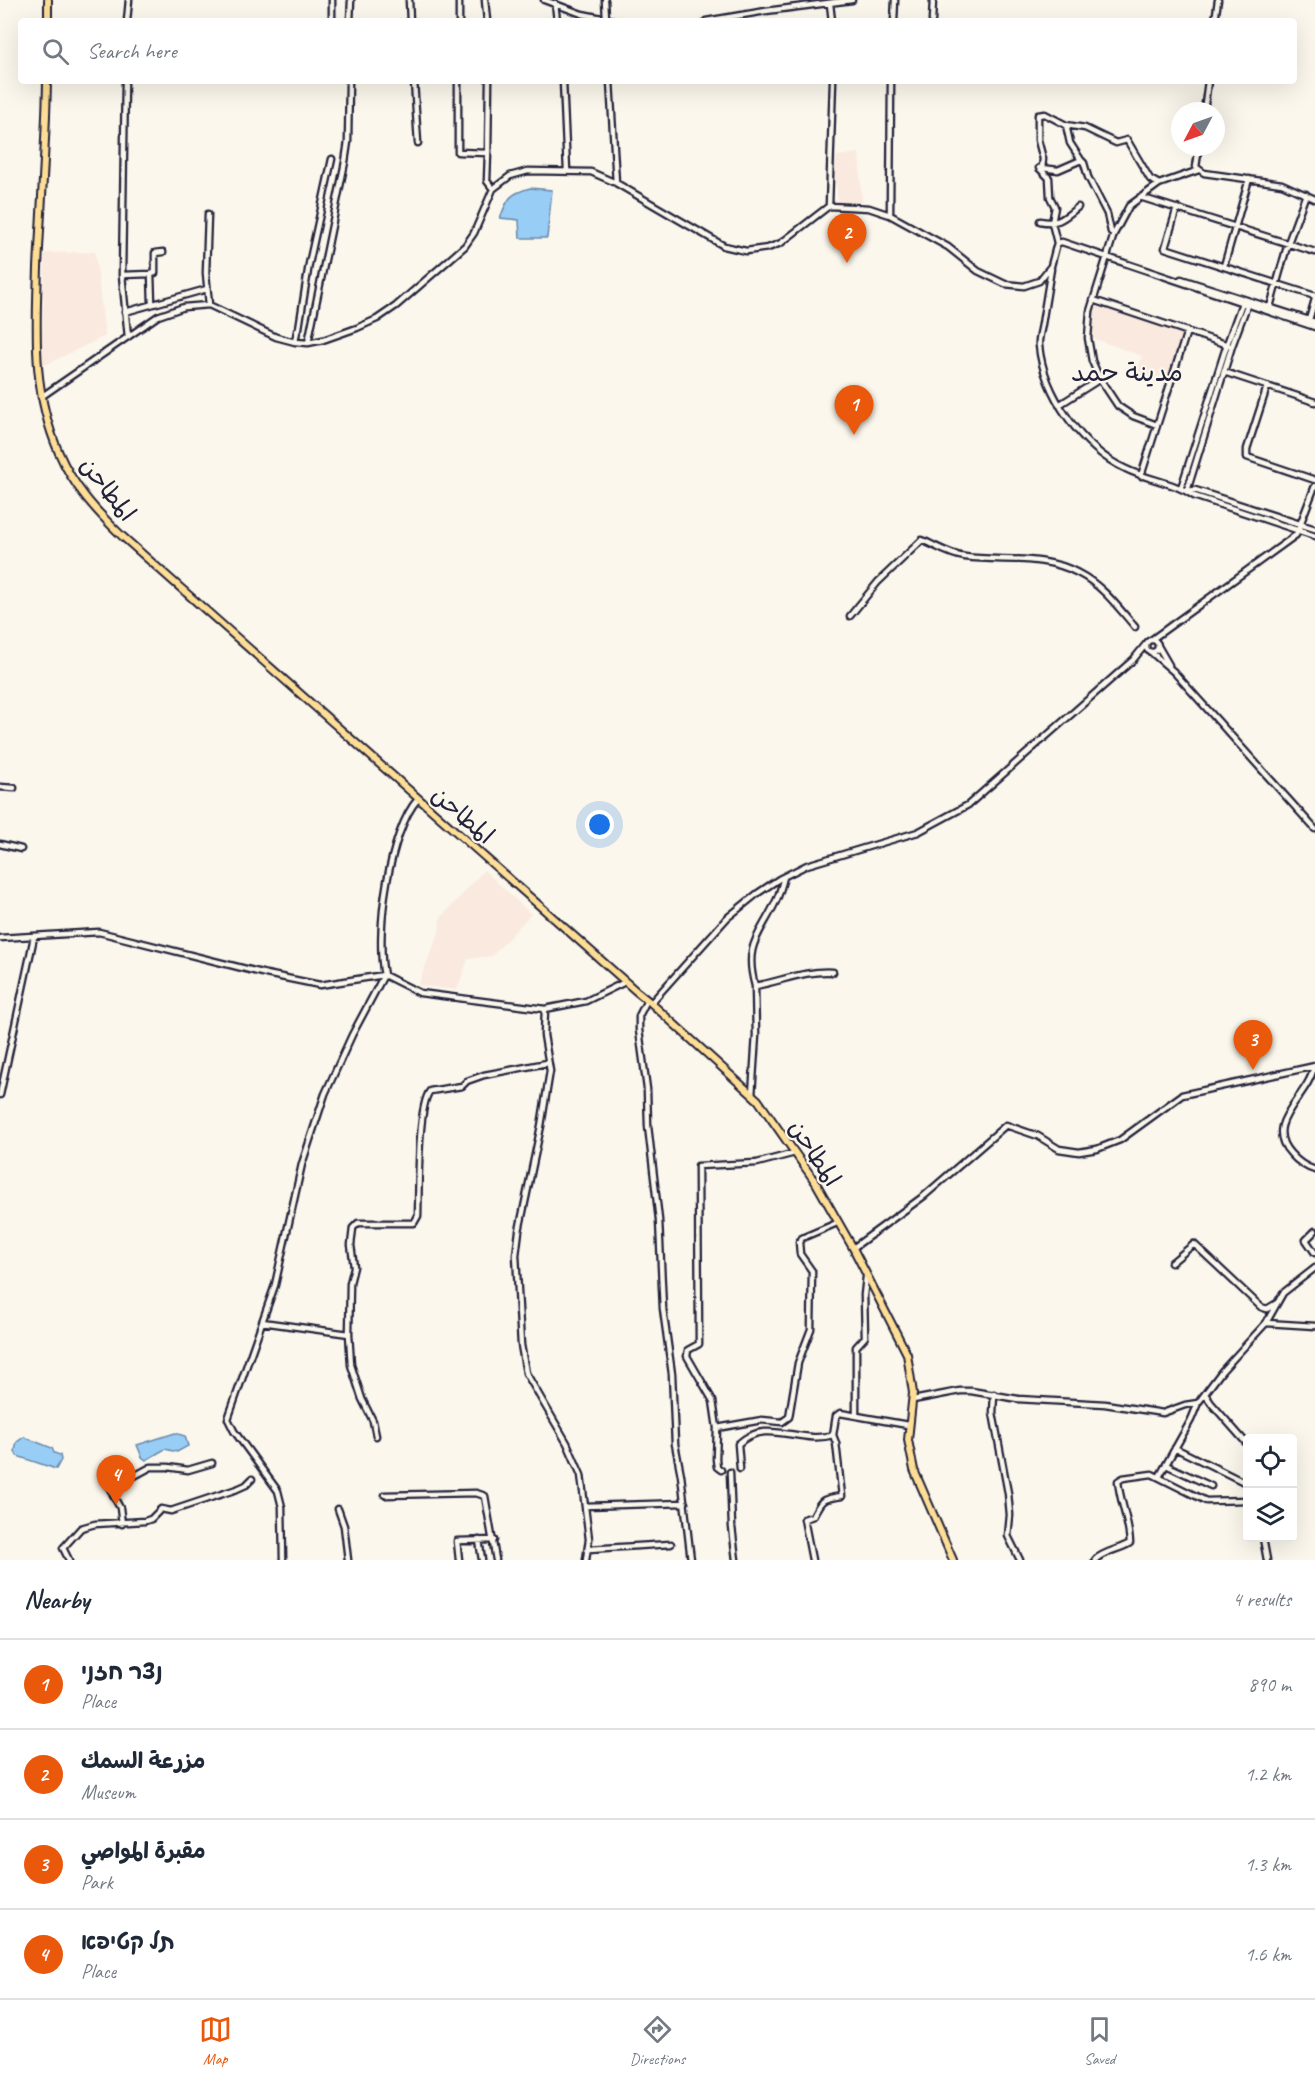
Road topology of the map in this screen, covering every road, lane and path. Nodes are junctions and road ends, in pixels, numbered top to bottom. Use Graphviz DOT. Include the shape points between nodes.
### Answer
graph roads {
  1 [pos="48,0"];
  2 [pos="129,0"];
  3 [pos="332,0"];
  4 [pos="351,0"];
  5 [pos="408,0"];
  6 [pos="459,0"];
  7 [pos="485,0"];
  8 [pos="544,0"];
  9 [pos="605,0"];
  10 [pos="852,0"];
  11 [pos="895,0"];
  12 [pos="933,0"];
  13 [pos="1218,0"];
  14 [pos="555,2"];
  15 [pos="830,4"];
  16 [pos="48,18"];
  17 [pos="128,18"];
  18 [pos="332,18"];
  19 [pos="350,18"];
  20 [pos="410,18"];
  21 [pos="459,18"];
  22 [pos="487,18"];
  23 [pos="557,18"];
  24 [pos="601,18"];
  25 [pos="606,18"];
  26 [pos="724,18"];
  27 [pos="832,18"];
  28 [pos="894,18"];
  29 [pos="932,18"];
  30 [pos="1215,18"];
  31 [pos="47,84"];
  32 [pos="125,84"];
  33 [pos="350,84"];
  34 [pos="414,84"];
  35 [pos="458,84"];
  36 [pos="489,84"];
  37 [pos="563,84"];
  38 [pos="610,84"];
  39 [pos="833,84"];
  40 [pos="891,84"];
  41 [pos="1208,84"];
  42 [pos="1205,102"];
  43 [pos="1066,125"];
  44 [pos="418,143"];
  45 [pos="488,153"];
  46 [pos="1198,156"];
  47 [pos="332,159"];
  48 [pos="1081,160"];
  49 [pos="1042,168"];
  50 [pos="1199,170"];
  51 [pos="567,171"];
  52 [pos="1249,179"];
  53 [pos="616,183"];
  54 [pos="1159,184"];
  55 [pos="492,189"];
  56 [pos="1306,194"];
  57 [pos="1140,197"];
  58 [pos="1315,199"];
  59 [pos="829,207"];
  60 [pos="1078,207"];
  61 [pos="1177,208"];
  62 [pos="208,214"];
  63 [pos="890,215"];
  64 [pos="1040,221"];
  65 [pos="1052,223"];
  66 [pos="1236,226"];
  67 [pos="1114,234"];
  68 [pos="1057,243"];
  69 [pos="1288,243"];
  70 [pos="163,252"];
  71 [pos="1315,252"];
  72 [pos="1107,258"];
  73 [pos="1052,266"];
  74 [pos="1224,266"];
  75 [pos="151,274"];
  76 [pos="122,275"];
  77 [pos="1276,283"];
  78 [pos="207,289"];
  79 [pos="1315,298"];
  80 [pos="1093,300"];
  81 [pos="1246,301"];
  82 [pos="152,304"];
  83 [pos="209,305"];
  84 [pos="1270,307"];
  85 [pos="125,312"];
  86 [pos="1308,320"];
  87 [pos="1315,322"];
  88 [pos="1315,327"];
  89 [pos="1187,331"];
  90 [pos="128,337"];
  91 [pos="295,342"];
  92 [pos="308,343"];
  93 [pos="1230,345"];
  94 [pos="1224,372"];
  95 [pos="1100,379"];
  96 [pos="1267,387"];
  97 [pos="41,397"];
  98 [pos="1315,402"];
  99 [pos="1059,405"];
  100 [pos="1157,425"];
  101 [pos="1142,476"];
  102 [pos="1315,480"];
  103 [pos="1315,486"];
  104 [pos="1184,490"];
  105 [pos="1301,524"];
  106 [pos="1315,529"];
  107 [pos="1299,530"];
  108 [pos="1315,536"];
  109 [pos="850,616"];
  110 [pos="1135,627"];
  111 [pos="1153,643"];
  112 [pos="1150,652"];
  113 [pos="1133,660"];
  114 [pos="1174,672"];
  115 [pos="0,787"];
  116 [pos="14,788"];
  117 [pos="418,799"];
  118 [pos="1315,829"];
  119 [pos="0,844"];
  120 [pos="21,849"];
  121 [pos="785,876"];
  122 [pos="34,937"];
  123 [pos="0,939"];
  124 [pos="834,972"];
  125 [pos="384,975"];
  126 [pos="625,982"];
  127 [pos="755,986"];
  128 [pos="649,1001"];
  129 [pos="544,1009"];
  130 [pos="548,1063"];
  131 [pos="1314,1066"];
  132 [pos="0,1095"];
  133 [pos="753,1095"];
  134 [pos="795,1153"];
  135 [pos="1315,1170"];
  136 [pos="837,1223"];
  137 [pos="1315,1231"];
  138 [pos="853,1248"];
  139 [pos="1315,1252"];
  140 [pos="1172,1263"];
  141 [pos="1315,1268"];
  142 [pos="866,1277"];
  143 [pos="1277,1304"];
  144 [pos="262,1322"];
  145 [pos="1266,1323"];
  146 [pos="1315,1326"];
  147 [pos="349,1334"];
  148 [pos="994,1394"];
  149 [pos="1205,1394"];
  150 [pos="913,1400"];
  151 [pos="1198,1403"];
  152 [pos="856,1415"];
  153 [pos="908,1425"];
  154 [pos="717,1428"];
  155 [pos="376,1436"];
  156 [pos="833,1436"];
  157 [pos="1243,1439"];
  158 [pos="1175,1448"];
  159 [pos="212,1462"];
  160 [pos="1166,1465"];
  161 [pos="740,1469"];
  162 [pos="721,1470"];
  163 [pos="730,1472"];
  164 [pos="1159,1477"];
  165 [pos="252,1479"];
  166 [pos="1243,1482"];
  167 [pos="1211,1486"];
  168 [pos="385,1495"];
  169 [pos="1243,1500"];
  170 [pos="685,1503"];
  171 [pos="585,1506"];
  172 [pos="338,1509"];
  173 [pos="122,1524"];
  174 [pos="479,1540"];
  175 [pos="494,1540"];
  176 [pos="1264,1542"];
  177 [pos="671,1544"];
  178 [pos="589,1549"];
  179 [pos="69,1560"];
  180 [pos="283,1560"];
  181 [pos="348,1560"];
  182 [pos="459,1560"];
  183 [pos="482,1560"];
  184 [pos="496,1560"];
  185 [pos="586,1560"];
  186 [pos="691,1560"];
  187 [pos="736,1560"];
  188 [pos="812,1560"];
  189 [pos="953,1560"];
  190 [pos="1020,1560"];
  191 [pos="1095,1560"];
  192 [pos="1267,1560"];
  1 -- 16 [label="main road"];
  2 -- 17 [label="street"];
  3 -- 18 [label="street"];
  4 -- 19 [label="street"];
  5 -- 20 [label="street"];
  6 -- 21 [label="street"];
  7 -- 22 [label="street"];
  8 -- 14 [label="street"];
  9 -- 25 [label="street"];
  10 -- 15 [label="street"];
  11 -- 28 [label="street"];
  12 -- 29 [label="street"];
  13 -- 30 [label="street"];
  14 -- 23 [label="street"];
  14 -- 24 [label="street"];
  15 -- 26 [label="street"];
  15 -- 27 [label="street"];
  31 -- 97 [label="main road, المطاحن" via="36,334"];
  32 -- 76 [label="street"];
  33 -- 92 [label="street" via="345,162"];
  34 -- 44 [label="street"];
  35 -- 45 [label="street" via="458,152"];
  36 -- 45 [label="street"];
  37 -- 51 [label="street"];
  38 -- 53 [label="street"];
  39 -- 59 [label="street"];
  40 -- 63 [label="street"];
  41 -- 42 [label="street"];
  43 -- 48 [label="street" via="1070,143"];
  43 -- 49 [label="street" via="1045,114 1038,115"];
  43 -- 54 [label="street" via="1085,128 1116,143 1127,140 1149,179"];
  45 -- 55 [label="street" via="486,181"];
  46 -- 50 [label="street"];
  47 -- 91 [label="street"];
  48 -- 49 [label="street" via="1058,170"];
  48 -- 67 [label="street"];
  49 -- 65 [label="street" via="1049,178 1055,207"];
  50 -- 52 [label="street"];
  50 -- 54 [label="street"];
  51 -- 53 [label="street" via="591,172"];
  51 -- 55 [label="street" via="528,171 510,176"];
  52 -- 56 [label="street" via="1282,184"];
  52 -- 66 [label="street"];
  53 -- 59 [label="street" via="724,246 746,251 781,243"];
  54 -- 57 [label="street"];
  55 -- 92 [label="street" via="465,246 396,306 357,328"];
  56 -- 58 [label="street"];
  56 -- 69 [label="street"];
  57 -- 61 [label="street"];
  57 -- 67 [label="street" via="1125,212"];
  59 -- 63 [label="street" via="869,208"];
  60 -- 65 [label="street"];
  61 -- 66 [label="street"];
  61 -- 74 [label="street" via="1165,249"];
  62 -- 78 [label="street"];
  63 -- 73 [label="street" via="1005,284 1032,284"];
  64 -- 65 [label="street"];
  65 -- 68 [label="street"];
  66 -- 69 [label="street"];
  66 -- 74 [label="street"];
  67 -- 72 [label="street"];
  68 -- 72 [label="street"];
  68 -- 73 [label="street"];
  69 -- 71 [label="street"];
  69 -- 77 [label="street"];
  70 -- 75 [label="street" via="155,253 155,273"];
  72 -- 80 [label="street"];
  72 -- 81 [label="street"];
  73 -- 99 [label="street" via="1039,345"];
  74 -- 77 [label="street"];
  75 -- 76 [label="street"];
  75 -- 82 [label="street"];
  76 -- 85 [label="street"];
  77 -- 79 [label="street"];
  77 -- 84 [label="street"];
  78 -- 82 [label="street"];
  78 -- 83 [label="street"];
  79 -- 86 [label="street"];
  80 -- 89 [label="street"];
  80 -- 95 [label="street" via="1088,338"];
  81 -- 84 [label="street"];
  81 -- 88 [label="street"];
  81 -- 93 [label="street"];
  82 -- 85 [label="street"];
  83 -- 90 [label="street" via="184,307 158,316"];
  83 -- 91 [label="street"];
  84 -- 86 [label="street"];
  85 -- 90 [label="street"];
  86 -- 87 [label="street"];
  89 -- 93 [label="street"];
  89 -- 100 [label="street"];
  90 -- 97 [label="street"];
  91 -- 92 [label="street"];
  93 -- 94 [label="street"];
  93 -- 104 [label="street"];
  94 -- 96 [label="street"];
  94 -- 104 [label="street"];
  95 -- 99 [label="street"];
  95 -- 100 [label="street" via="1118,406"];
  96 -- 98 [label="street"];
  96 -- 102 [label="street" via="1247,457"];
  97 -- 117 [label="main road, المطاحن" via="62,459 96,510"];
  99 -- 101 [label="street" via="1077,432 1104,456"];
  100 -- 101 [label="street"];
  101 -- 104 [label="street"];
  103 -- 105 [label="street"];
  104 -- 105 [label="street" via="1195,490"];
  104 -- 107 [label="street"];
  105 -- 106 [label="street"];
  105 -- 107 [label="street"];
  107 -- 108 [label="street"];
  107 -- 111 [label="street" via="1279,549 1157,636"];
  109 -- 110 [label="street" via="878,582 922,540 964,557 1046,562 1066,567 1103,590"];
  111 -- 112 [label="street" via="1146,649"];
  111 -- 112 [label="street" via="1156,651"];
  111 -- 113 [label="street"];
  111 -- 114 [label="street"];
  112 -- 113 [label="street"];
  112 -- 114 [label="street"];
  113 -- 121 [label="street" via="968,805 918,832 828,857"];
  114 -- 118 [label="street"];
  115 -- 116 [label="street"];
  117 -- 125 [label="street" via="404,820 390,867 381,943"];
  117 -- 126 [label="main road, المطاحن"];
  119 -- 120 [label="street"];
  121 -- 127 [label="street" via="752,948"];
  121 -- 128 [label="street" via="728,918"];
  122 -- 123 [label="street"];
  122 -- 125 [label="street" via="99,932 320,985"];
  122 -- 132 [label="street"];
  124 -- 127 [label="street" via="808,972"];
  125 -- 129 [label="street" via="420,993"];
  125 -- 144 [label="street" via="325,1094 302,1164 283,1257"];
  126 -- 128 [label="main road, المطاحن"];
  126 -- 129 [label="street" via="585,1001"];
  127 -- 133 [label="street"];
  128 -- 133 [label="main road, المطاحن"];
  128 -- 170 [label="street" via="639,1016 639,1029 659,1220 675,1444"];
  129 -- 130 [label="street"];
  130 -- 147 [label="street" via="484,1075 462,1086 430,1091 426,1096 418,1161 418,1216 414,1223 358,1223 353,1228"];
  130 -- 171 [label="street" via="541,1126 516,1255 521,1345 526,1373 581,1475"];
  131 -- 135 [label="street" via="1281,1126 1288,1151"];
  131 -- 138 [label="street" via="1182,1095 1120,1140 1097,1149 1059,1149 1038,1136 1006,1125 924,1196"];
  133 -- 134 [label="main road, المطاحن"];
  134 -- 136 [label="main road, المطاحن"];
  134 -- 154 [label="street" via="757,1163 698,1166 699,1344 687,1353 713,1401"];
  136 -- 138 [label="main road, المطاحن"];
  136 -- 154 [label="street" via="799,1242 800,1254 812,1271 811,1329 798,1363 789,1417 782,1422 762,1420"];
  137 -- 139 [label="street" via="1306,1240"];
  138 -- 142 [label="main road, المطاحن"];
  140 -- 143 [label="street" via="1194,1244 1261,1307 1267,1309"];
  141 -- 143 [label="street" via="1288,1287"];
  142 -- 150 [label="main road, المطاحن" via="907,1354"];
  142 -- 152 [label="street" via="865,1337 856,1347"];
  143 -- 145 [label="street"];
  144 -- 147 [label="street"];
  144 -- 180 [label="street" via="228,1419 278,1491"];
  145 -- 146 [label="street"];
  145 -- 149 [label="street"];
  147 -- 155 [label="street" via="351,1365"];
  148 -- 150 [label="street" via="960,1391"];
  148 -- 151 [label="street" via="1163,1413"];
  148 -- 190 [label="street" via="993,1413 1008,1493 1008,1536"];
  149 -- 151 [label="street"];
  149 -- 157 [label="street"];
  150 -- 153 [label="main road, المطاحن"];
  151 -- 158 [label="street"];
  152 -- 153 [label="street"];
  152 -- 156 [label="street" via="837,1414"];
  153 -- 189 [label="main road, المطاحن" via="914,1470"];
  154 -- 162 [label="street" via="716,1459"];
  156 -- 161 [label="street" via="759,1432 738,1444"];
  156 -- 188 [label="street" via="842,1496 823,1499 813,1516 804,1519"];
  158 -- 160 [label="street"];
  158 -- 166 [label="street"];
  159 -- 173 [label="street" via="188,1470 151,1467 113,1483 109,1487 120,1508"];
  160 -- 164 [label="street"];
  160 -- 167 [label="street"];
  163 -- 187 [label="street"];
  164 -- 169 [label="street" via="1206,1501"];
  164 -- 191 [label="street" via="1152,1474 1118,1481 1130,1543"];
  165 -- 173 [label="street" via="237,1489 171,1511 161,1509 151,1519"];
  168 -- 175 [label="street" via="485,1496"];
  170 -- 171 [label="street"];
  170 -- 186 [label="street"];
  171 -- 178 [label="street"];
  172 -- 181 [label="street"];
  173 -- 179 [label="street" via="81,1528 63,1548"];
  174 -- 175 [label="street"];
  174 -- 182 [label="street" via="457,1541"];
  174 -- 183 [label="street"];
  175 -- 184 [label="street"];
  176 -- 192 [label="street"];
  177 -- 178 [label="street"];
  178 -- 185 [label="street"];
}
